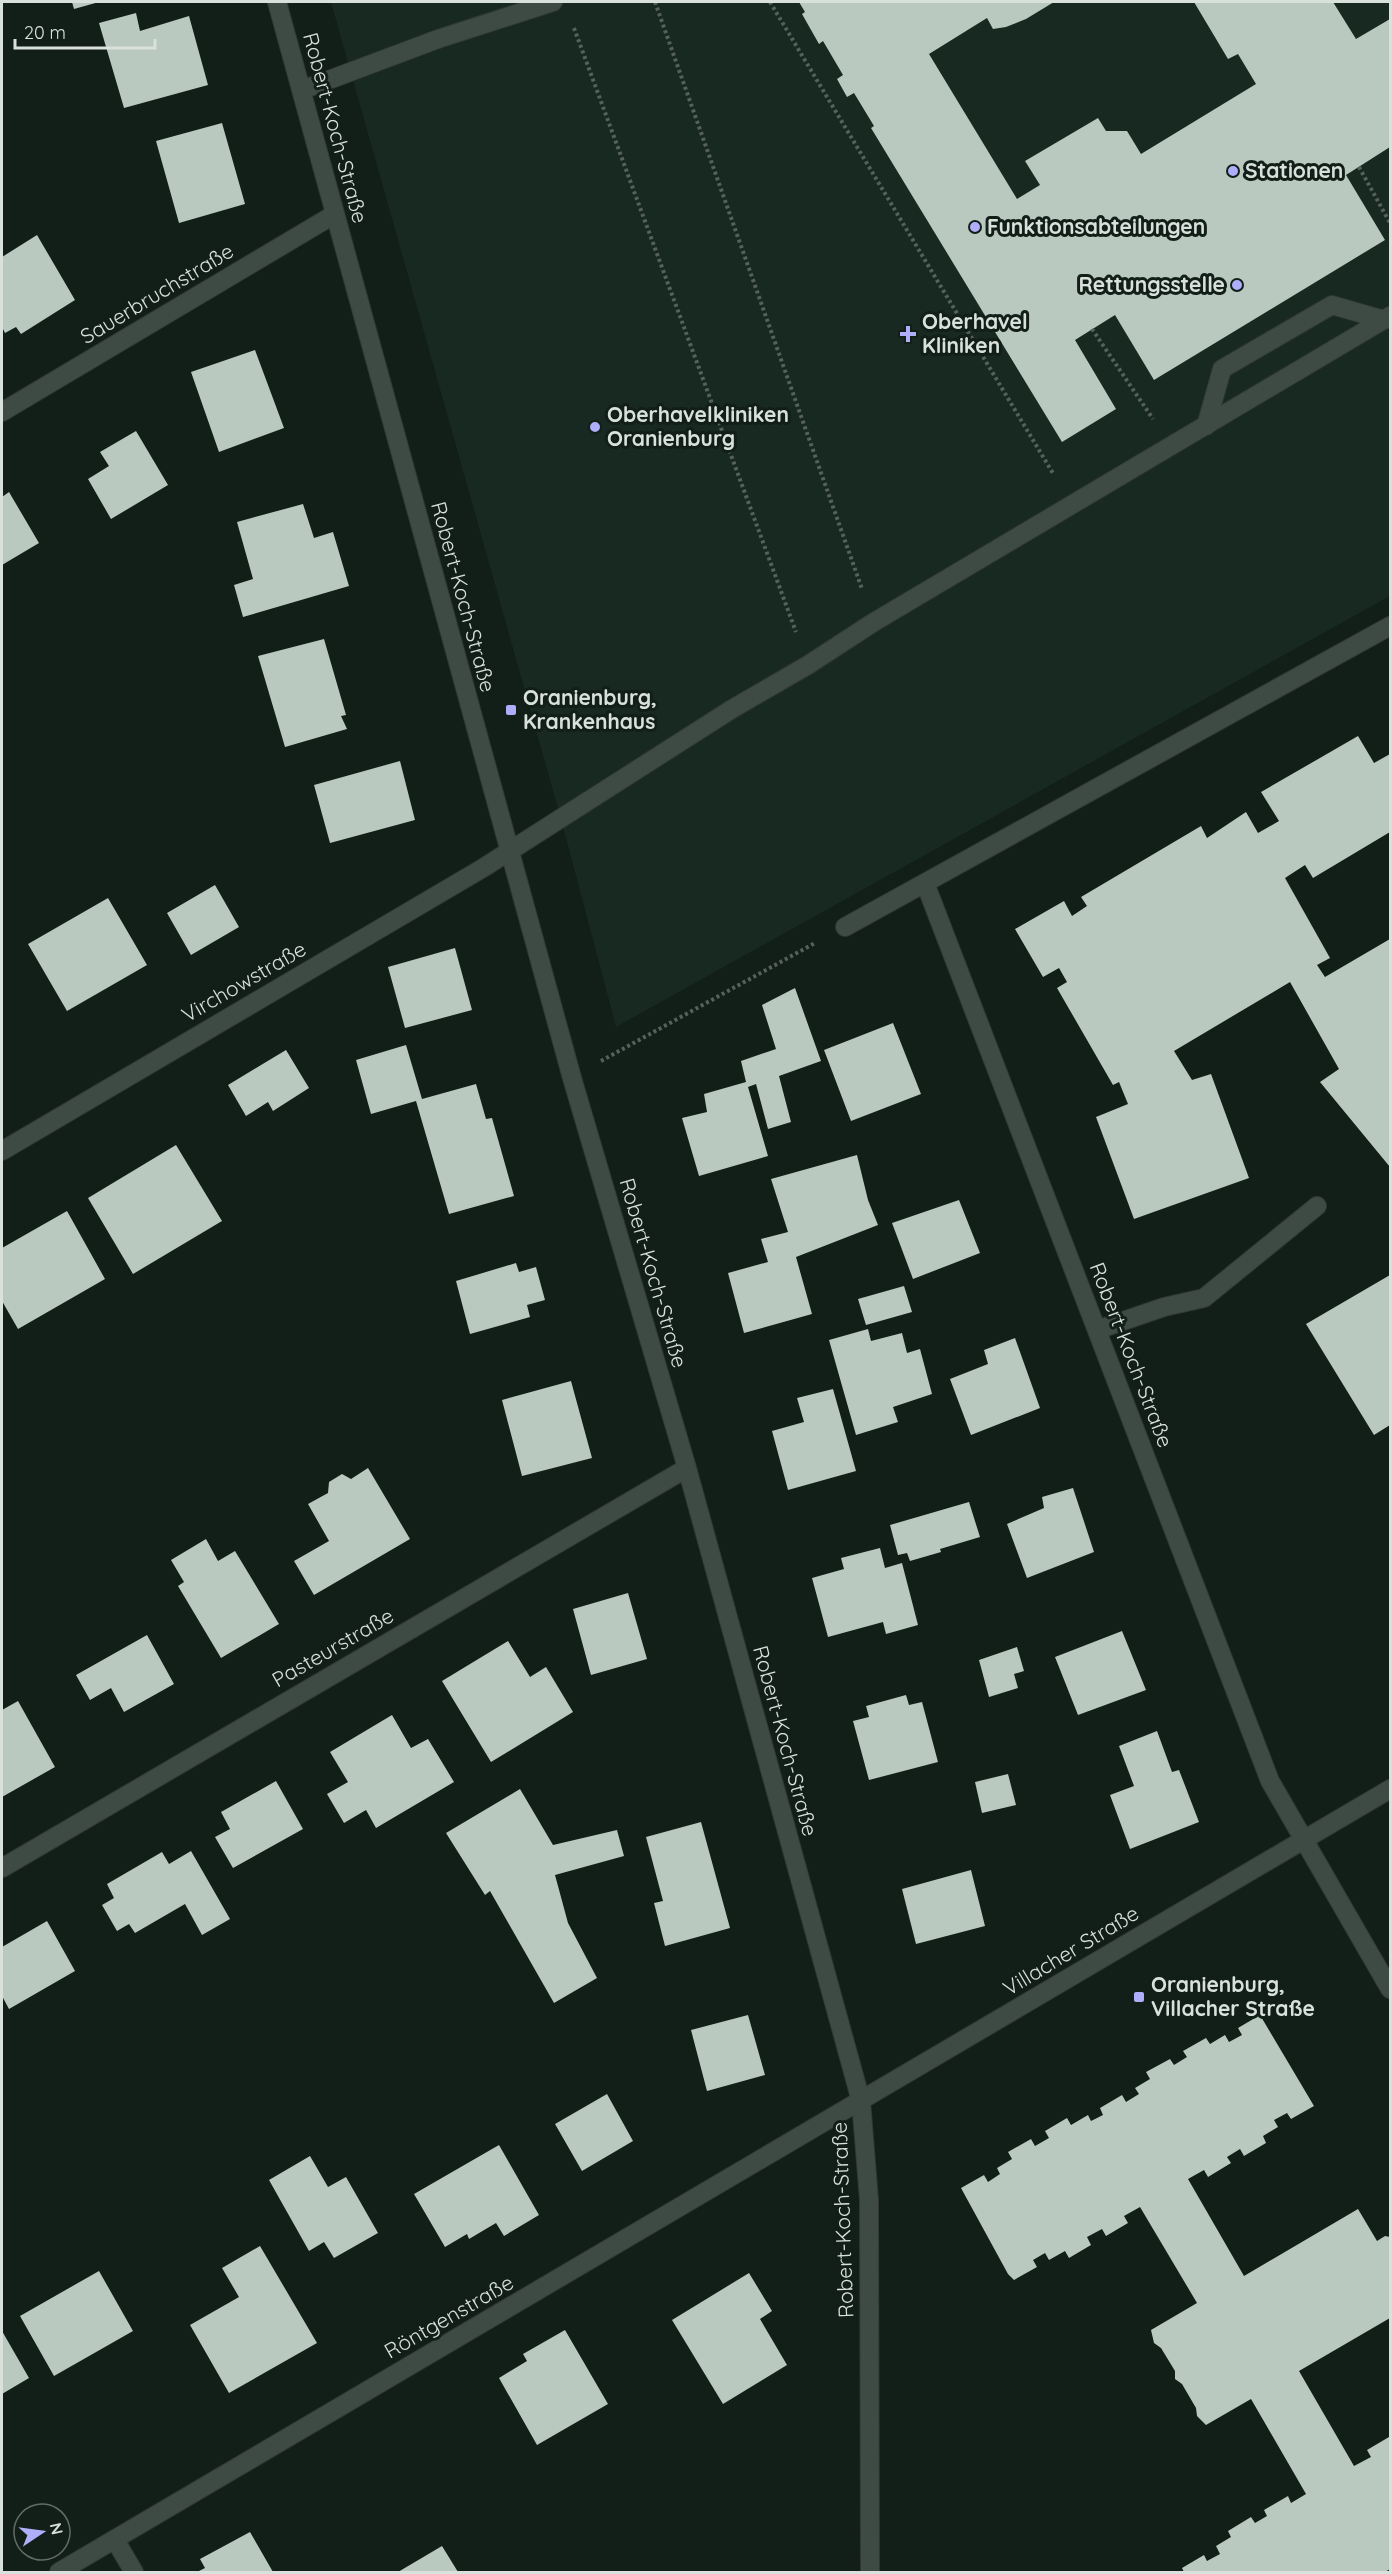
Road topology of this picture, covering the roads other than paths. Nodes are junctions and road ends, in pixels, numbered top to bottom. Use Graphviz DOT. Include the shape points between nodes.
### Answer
graph roads {
  1 [pos="277,2"];
  2 [pos="553,2"];
  3 [pos="302,90"];
  4 [pos="335,214"];
  5 [pos="1387,318"];
  6 [pos="2,412"];
  7 [pos="1206,426"];
  8 [pos="1390,626"];
  9 [pos="509,851"];
  10 [pos="926,883"];
  11 [pos="845,927"];
  12 [pos="2,1151"];
  13 [pos="1317,1206"];
  14 [pos="1097,1330"];
  15 [pos="687,1468"];
  16 [pos="1390,1789"];
  17 [pos="1303,1840"];
  18 [pos="2,1868"];
  19 [pos="1390,1989"];
  20 [pos="861,2101"];
  21 [pos="115,2540"];
  22 [pos="59,2572"];
  23 [pos="134,2572"];
  24 [pos="870,2572"];
  1 -- 3 [label="street, Robert-Koch-Straße"];
  2 -- 3 [label="street" via="460,31"];
  3 -- 4 [label="street, Robert-Koch-Straße"];
  4 -- 6 [label="street, Sauerbruchstraße"];
  4 -- 9 [label="street, Robert-Koch-Straße"];
  5 -- 7 [label="street, Virchowstraße"];
  5 -- 7 [label="street" via="1332,305 1222,369"];
  7 -- 9 [label="street, Virchowstraße" via="874,622"];
  8 -- 10 [label="street"];
  9 -- 12 [label="street, Virchowstraße"];
  9 -- 15 [label="street, Robert-Koch-Straße"];
  10 -- 11 [label="street"];
  10 -- 14 [label="street, Robert-Koch-Straße"];
  13 -- 14 [label="street" via="1204,1298"];
  14 -- 17 [label="street, Robert-Koch-Straße" via="1270,1781"];
  15 -- 18 [label="street, Pasteurstraße"];
  15 -- 20 [label="street, Robert-Koch-Straße"];
  16 -- 17 [label="street, Villacher Straße"];
  17 -- 19 [label="street"];
  17 -- 20 [label="street, Villacher Straße"];
  20 -- 21 [label="street, Röntgenstraße"];
  20 -- 24 [label="street, Robert-Koch-Straße" via="870,2200"];
  21 -- 22 [label="street, Röntgenstraße"];
  21 -- 23 [label="street"];
}
